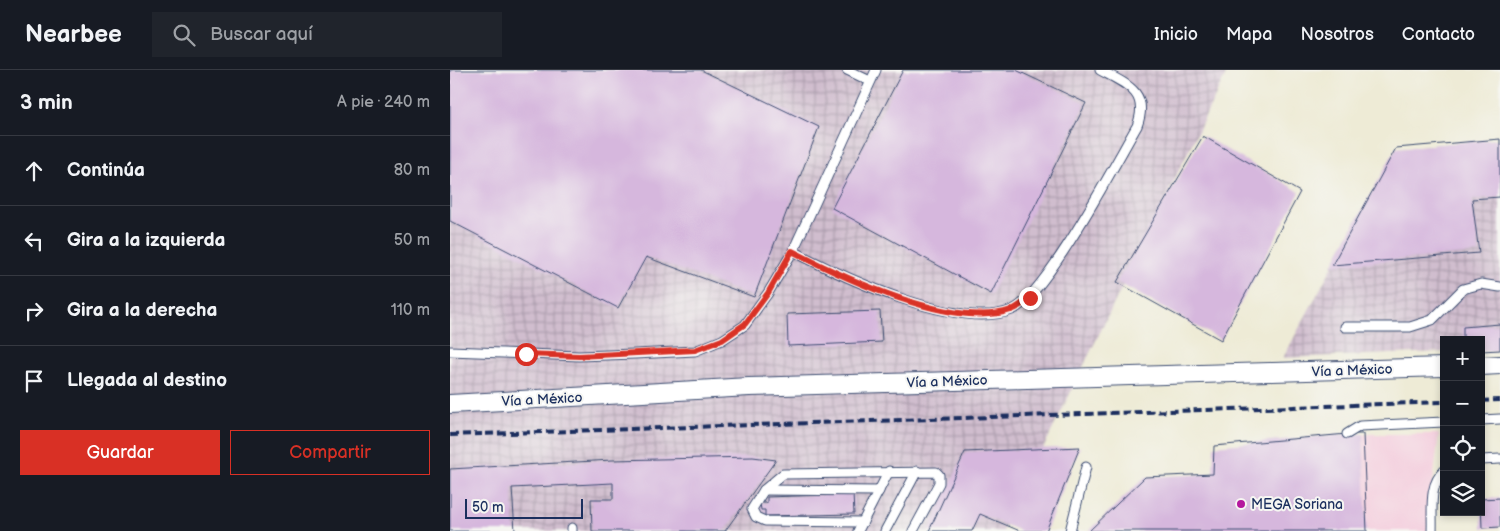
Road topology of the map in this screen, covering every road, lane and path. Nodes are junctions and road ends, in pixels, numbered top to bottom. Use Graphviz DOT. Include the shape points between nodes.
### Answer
graph roads {
  1 [pos="847,70"];
  2 [pos="876,70"];
  3 [pos="1100,70"];
  4 [pos="870,81"];
  5 [pos="792,251"];
  6 [pos="1500,287"];
  7 [pos="1345,327"];
  8 [pos="450,351"];
  9 [pos="1500,365"];
  10 [pos="1485,366"];
  11 [pos="1440,367"];
  12 [pos="450,404"];
  13 [pos="1500,419"];
  14 [pos="1485,420"];
  15 [pos="1440,422"];
  16 [pos="1347,434"];
  17 [pos="1500,459"];
  18 [pos="1485,460"];
  19 [pos="1086,467"];
  20 [pos="917,470"];
  21 [pos="889,471"];
  22 [pos="1443,471"];
  23 [pos="764,490"];
  24 [pos="879,491"];
  25 [pos="864,522"];
  26 [pos="858,531"];
  27 [pos="885,531"];
  28 [pos="912,531"];
  29 [pos="1070,531"];
  30 [pos="1432,531"];
  1 -- 4 [label="lane"];
  2 -- 4 [label="lane"];
  3 -- 5 [label="lane" via="1131,88 1138,96 1142,105 1138,126 1050,271 1030,298 1012,310 990,315 966,314 923,304 845,278"];
  4 -- 5 [label="lane"];
  5 -- 8 [label="lane" via="768,293 745,324 722,340 695,350 579,356"];
  6 -- 7 [label="lane" via="1481,284 1463,289 1432,320 1410,326"];
  9 -- 10 [label="street"];
  11 -- 12 [label="street, Vía a México" via="749,387"];
  13 -- 14 [label="lane"];
  15 -- 16 [label="lane" via="1360,426"];
  17 -- 18 [label="lane"];
  19 -- 29 [label="lane"];
  20 -- 21 [label="lane"];
  20 -- 27 [label="lane"];
  20 -- 28 [label="lane" via="936,472 940,479"];
  21 -- 23 [label="lane" via="786,473"];
  21 -- 24 [label="lane"];
  22 -- 30 [label="lane" via="1434,487"];
  23 -- 24 [label="lane"];
  23 -- 25 [label="lane" via="752,509 753,515 759,519"];
  24 -- 25 [label="lane"];
  25 -- 26 [label="lane"];
}
